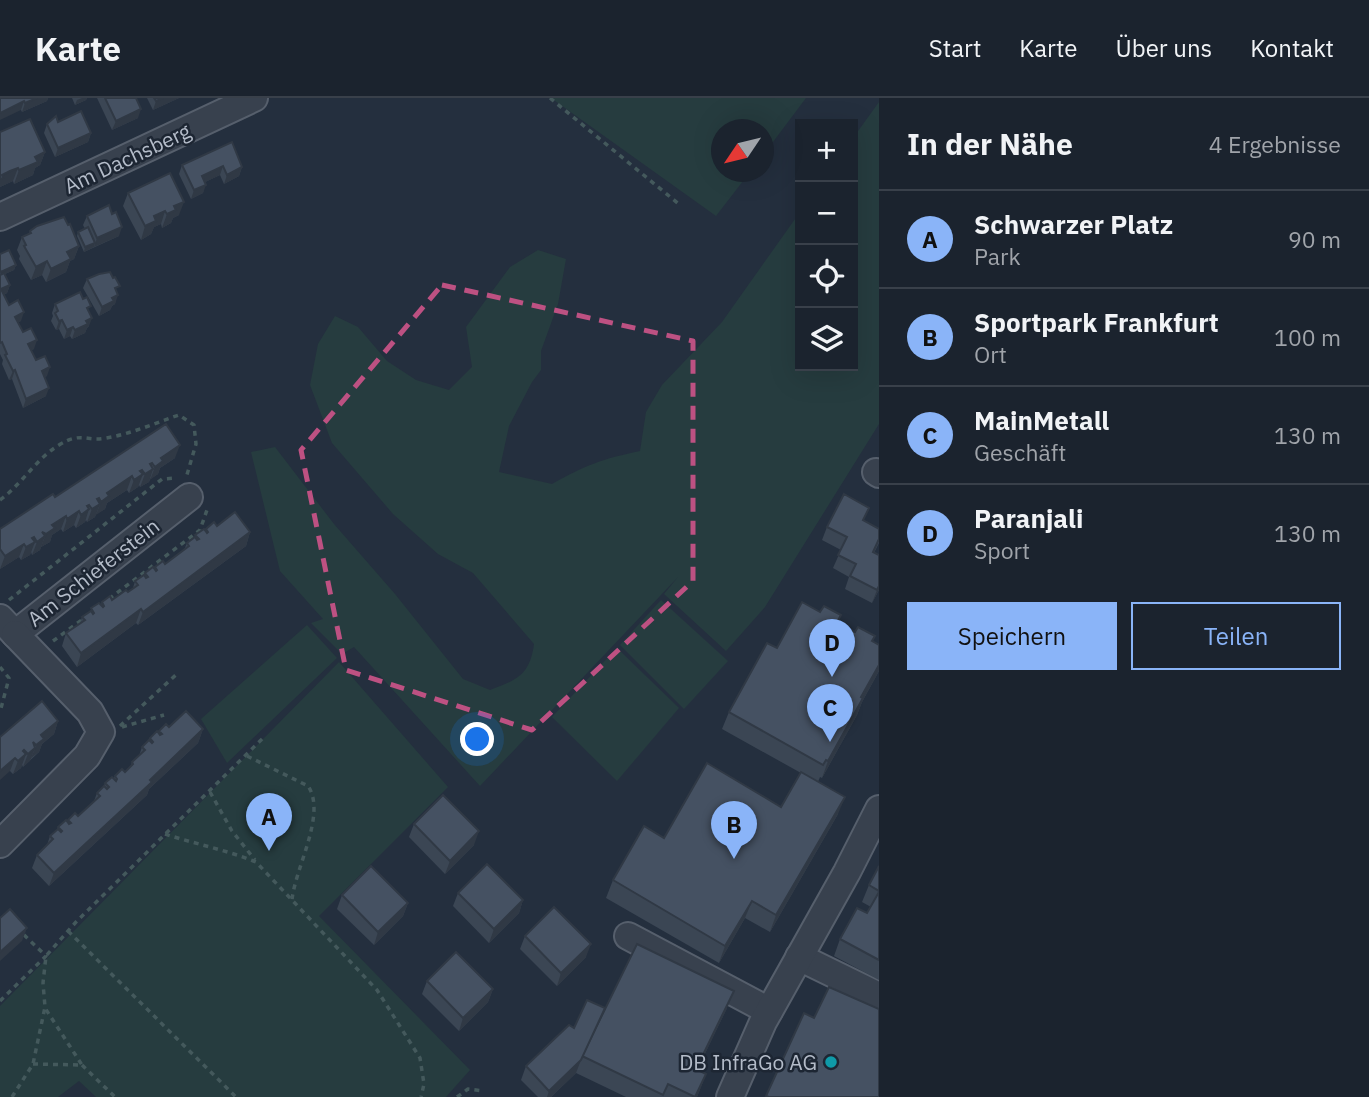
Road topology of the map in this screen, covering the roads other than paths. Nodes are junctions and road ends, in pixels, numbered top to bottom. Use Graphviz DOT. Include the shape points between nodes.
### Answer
graph roads {
  1 [pos="254,98"];
  2 [pos="0,217"];
  3 [pos="189,497"];
  4 [pos="7,626"];
  5 [pos="879,809"];
  6 [pos="0,844"];
  7 [pos="869,855"];
  8 [pos="628,936"];
  9 [pos="799,957"];
  10 [pos="879,996"];
  11 [pos="769,1010"];
  12 [pos="730,1097"];
  1 -- 2 [label="street, Am Dachsberg"];
  3 -- 4 [label="street, Am Schieferstein"];
  4 -- 6 [label="street" via="90,712 101,732 88,756"];
  5 -- 7 [label="street"];
  7 -- 9 [label="street"];
  8 -- 11 [label="street"];
  9 -- 10 [label="street"];
  9 -- 11 [label="street"];
  11 -- 12 [label="street"];
}
